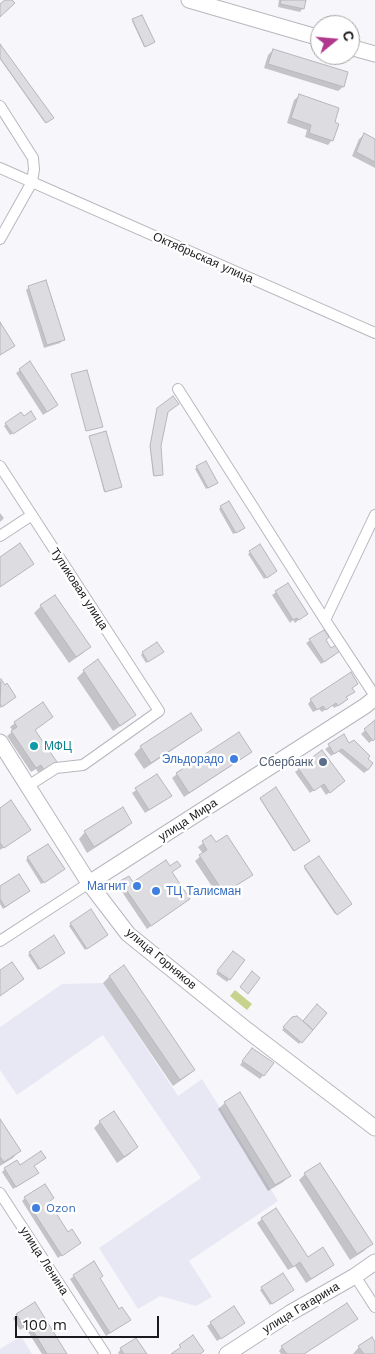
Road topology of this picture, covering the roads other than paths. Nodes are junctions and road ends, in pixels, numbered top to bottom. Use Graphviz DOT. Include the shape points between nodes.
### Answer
graph roads {
  1 [pos="189,0"];
  2 [pos="310,35"];
  3 [pos="360,50"];
  4 [pos="375,54"];
  5 [pos="0,106"];
  6 [pos="0,168"];
  7 [pos="32,182"];
  8 [pos="0,239"];
  9 [pos="375,333"];
  10 [pos="178,389"];
  11 [pos="0,466"];
  12 [pos="32,515"];
  13 [pos="375,515"];
  14 [pos="0,536"];
  15 [pos="325,620"];
  16 [pos="375,697"];
  17 [pos="0,742"];
  18 [pos="28,786"];
  19 [pos="89,883"];
  20 [pos="0,941"];
  21 [pos="375,1128"];
  22 [pos="0,1193"];
  23 [pos="375,1262"];
  24 [pos="355,1276"];
  25 [pos="375,1307"];
  26 [pos="105,1354"];
  27 [pos="227,1354"];
  1 -- 2 [label="main road"];
  3 -- 4 [label="main road"];
  5 -- 7 [label="street" via="33,158"];
  6 -- 7 [label="street, Октябрьская улица"];
  7 -- 8 [label="street"];
  7 -- 9 [label="street, Октябрьская улица"];
  10 -- 15 [label="street"];
  11 -- 12 [label="street, Тупиковая улица"];
  12 -- 14 [label="street"];
  12 -- 18 [label="street, Тупиковая улица" via="159,711 83,765 56,768"];
  13 -- 15 [label="street"];
  15 -- 16 [label="street"];
  16 -- 19 [label="main road, улица Мира"];
  17 -- 18 [label="main road, улица Горняков"];
  18 -- 19 [label="main road, улица Горняков"];
  19 -- 20 [label="street, улица Мира"];
  19 -- 21 [label="main road, улица Горняков" via="128,934"];
  22 -- 26 [label="street, улица Ленина"];
  23 -- 24 [label="main road, улица Гагарина"];
  24 -- 25 [label="street"];
  24 -- 27 [label="main road, улица Гагарина"];
}
